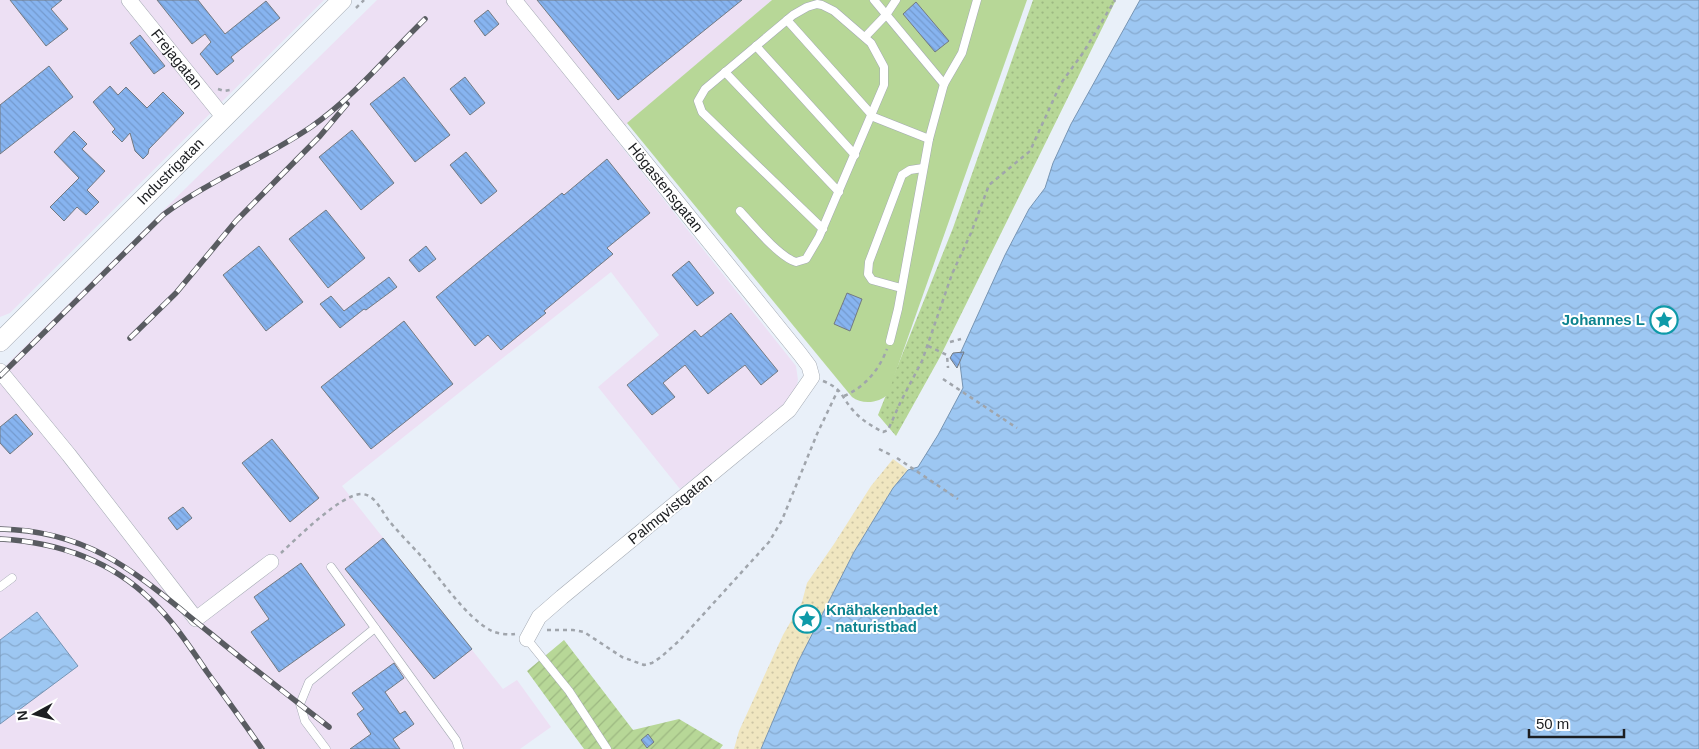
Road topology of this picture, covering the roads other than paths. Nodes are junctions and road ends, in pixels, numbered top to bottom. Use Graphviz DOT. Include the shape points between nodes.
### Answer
graph roads {
  1 [pos="130,0"];
  2 [pos="342,0"];
  3 [pos="514,0"];
  4 [pos="874,0"];
  5 [pos="896,0"];
  6 [pos="977,0"];
  7 [pos="886,14"];
  8 [pos="787,20"];
  9 [pos="865,36"];
  10 [pos="756,46"];
  11 [pos="725,72"];
  12 [pos="944,84"];
  13 [pos="872,116"];
  14 [pos="225,119"];
  15 [pos="929,139"];
  16 [pos="855,155"];
  17 [pos="924,168"];
  18 [pos="839,192"];
  19 [pos="740,211"];
  20 [pos="823,229"];
  21 [pos="901,288"];
  22 [pos="890,341"];
  23 [pos="0,342"];
  24 [pos="0,371"];
  25 [pos="812,377"];
  26 [pos="271,562"];
  27 [pos="331,567"];
  28 [pos="12,578"];
  29 [pos="0,587"];
  30 [pos="376,628"];
  31 [pos="529,635"];
  32 [pos="326,749"];
  33 [pos="460,749"];
  34 [pos="607,749"];
  1 -- 14 [label="street, Frejagatan"];
  2 -- 14 [label="street, Industrigatan"];
  3 -- 25 [label="street, Högastensgatan" via="800,354"];
  4 -- 7 [label="lane"];
  5 -- 7 [label="lane"];
  6 -- 12 [label="lane" via="962,53"];
  7 -- 9 [label="lane"];
  7 -- 12 [label="lane"];
  8 -- 9 [label="lane" via="807,7 822,5"];
  8 -- 10 [label="lane"];
  8 -- 13 [label="lane"];
  9 -- 13 [label="lane" via="882,61 885,74"];
  10 -- 11 [label="lane"];
  10 -- 16 [label="lane"];
  11 -- 18 [label="lane"];
  11 -- 20 [label="lane" via="700,94 700,110"];
  12 -- 15 [label="lane"];
  13 -- 15 [label="lane"];
  13 -- 16 [label="lane"];
  14 -- 23 [label="street, Industrigatan"];
  15 -- 17 [label="lane"];
  16 -- 18 [label="lane"];
  17 -- 21 [label="lane"];
  17 -- 21 [label="lane" via="902,175 869,262 868,274 872,280"];
  18 -- 20 [label="lane"];
  19 -- 20 [label="lane" via="778,250 796,262 806,258"];
  21 -- 22 [label="lane"];
  24 -- 26 [label="street" via="196,619"];
  25 -- 31 [label="street, Palmqvistgatan" via="789,410 540,617"];
  27 -- 30 [label="lane"];
  28 -- 29 [label="lane"];
  30 -- 32 [label="lane" via="309,682 300,704 306,721"];
  30 -- 33 [label="lane"];
  31 -- 34 [label="lane"];
}
